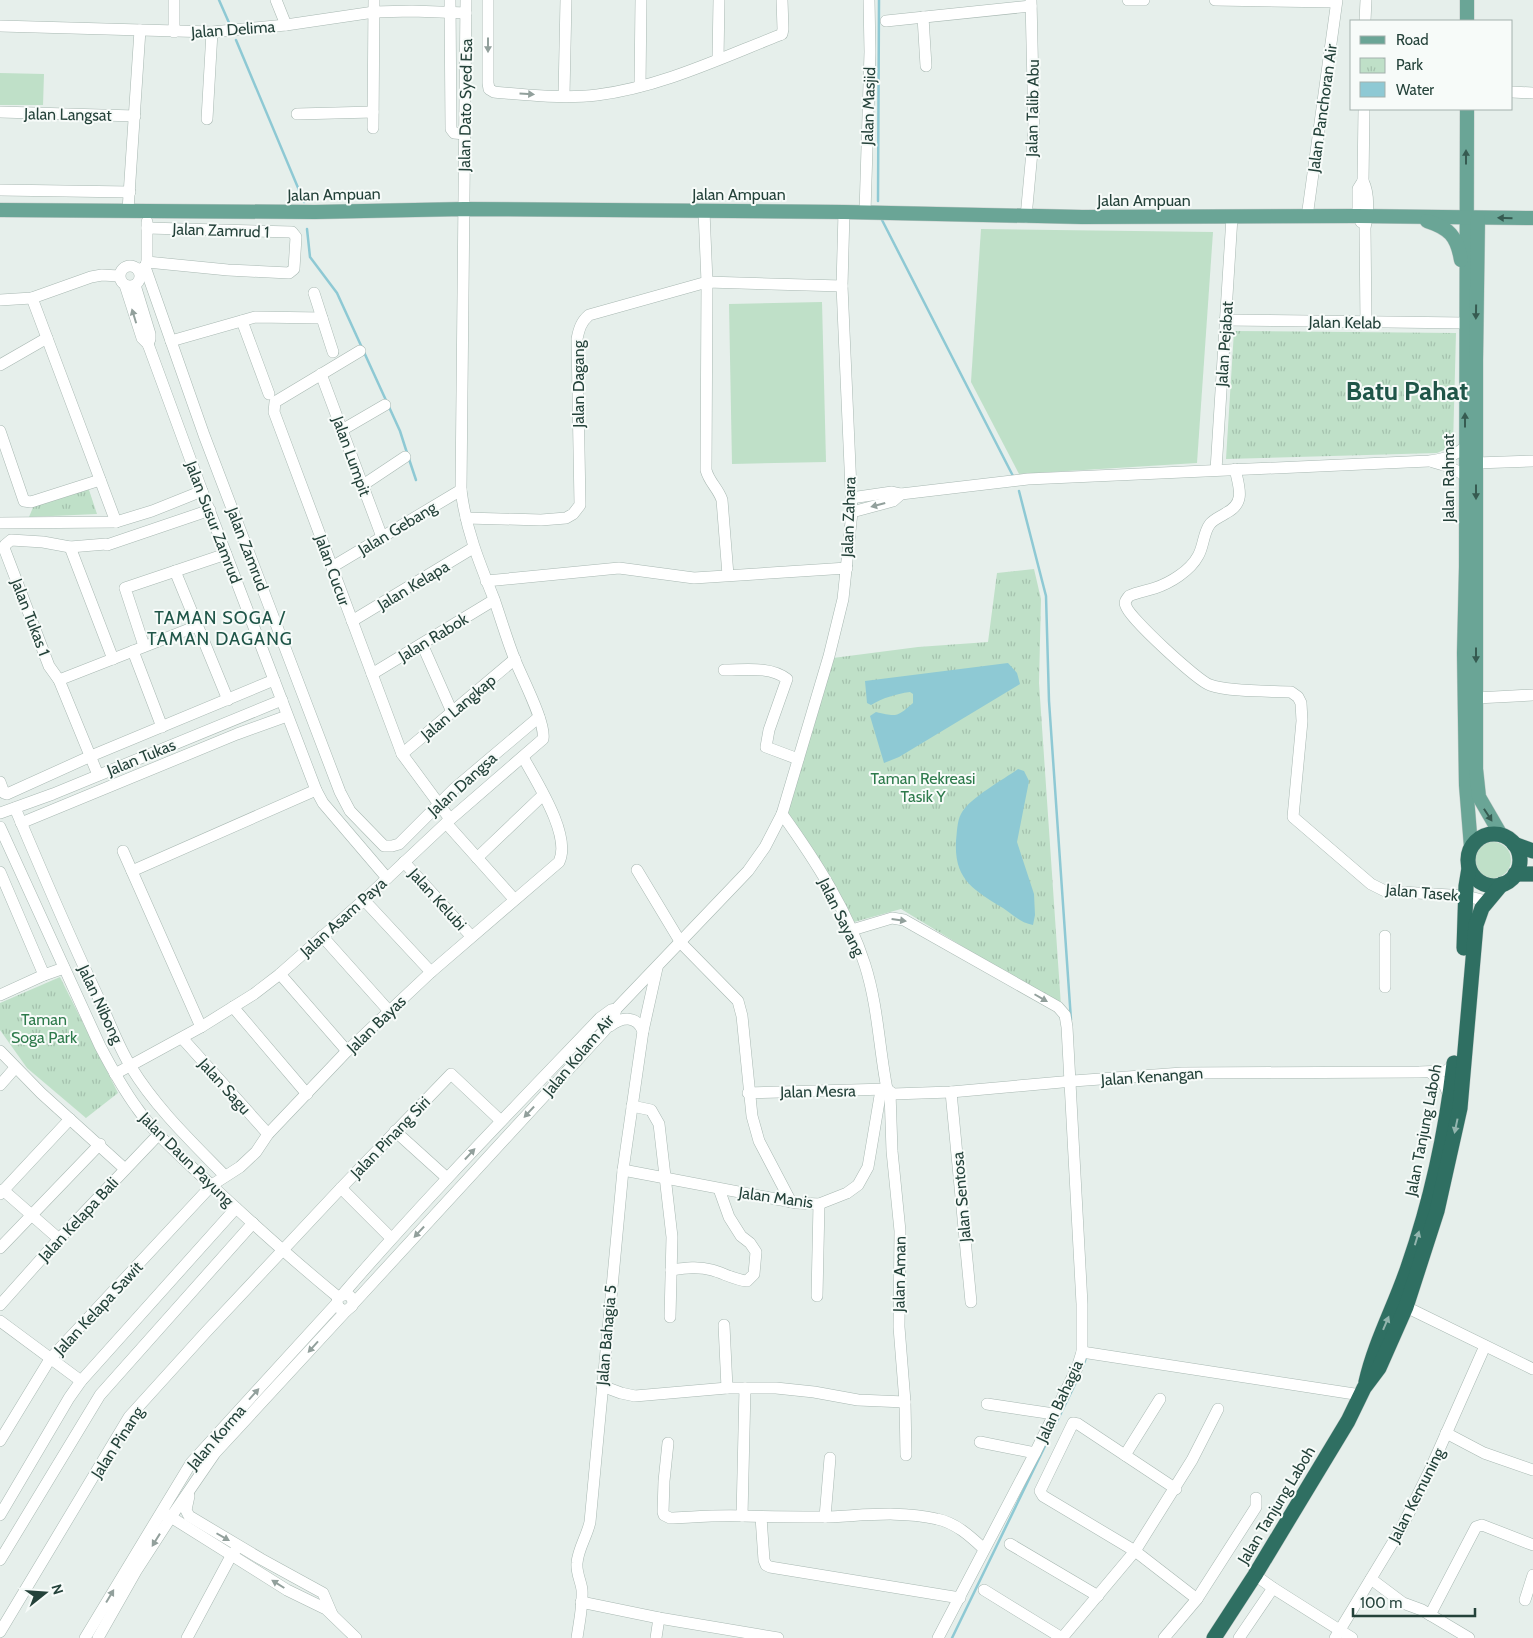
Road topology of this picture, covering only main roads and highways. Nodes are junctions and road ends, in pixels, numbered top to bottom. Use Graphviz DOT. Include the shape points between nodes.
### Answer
graph roads {
  1 [pos="1467,0"];
  2 [pos="1467,20"];
  3 [pos="1466,110"];
  4 [pos="0,210"];
  5 [pos="1417,218"];
  6 [pos="1472,218"];
  7 [pos="1533,218"];
  8 [pos="1466,282"];
  9 [pos="1501,835"];
  10 [pos="1514,844"];
  11 [pos="1471,847"];
  12 [pos="1533,850"];
  13 [pos="1469,868"];
  14 [pos="1515,874"];
  15 [pos="1533,874"];
  16 [pos="1502,884"];
  17 [pos="1456,1073"];
  18 [pos="1400,1304"];
  19 [pos="1214,1638"];
  1 -- 2 [label="main road"];
  6 -- 3 [label="main road, Jalan Rahmat, one-way"];
  4 -- 5 [label="main road, Jalan Ampuan" via="315,212 464,209 1363,220"];
  5 -- 6 [label="main road, Jalan Ampuan"];
  5 -- 8 [label="main road" via="1444,228 1452,235 1459,246"];
  7 -- 6 [label="main road, Jalan Ampuan, one-way"];
  6 -- 8 [label="main road, Jalan Rahmat"];
  6 -- 9 [label="main road, Jalan Rahmat, one-way" via="1476,360 1477,788 1484,808"];
  11 -- 8 [label="main road, Jalan Rahmat, one-way" via="1466,785 1464,653"];
  9 -- 10 [label="highway"];
  9 -- 11 [label="highway" via="1481,837"];
  10 -- 12 [label="highway"];
  10 -- 14 [label="highway" via="1519,859"];
  11 -- 13 [label="highway"];
  13 -- 16 [label="highway" via="1479,881"];
  13 -- 17 [label="highway, Jalan Tanjung Laboh"];
  14 -- 15 [label="highway"];
  14 -- 16 [label="highway"];
  16 -- 17 [label="highway, Jalan Tanjung Laboh" via="1486,901 1478,916"];
  18 -- 17 [label="highway, Jalan Tanjung Laboh, one-way" via="1435,1178"];
  17 -- 18 [label="highway, Jalan Tanjung Laboh, one-way" via="1460,1108 1442,1194 1425,1250"];
  18 -- 19 [label="highway, Jalan Tanjung Laboh" via="1379,1368"];
}
